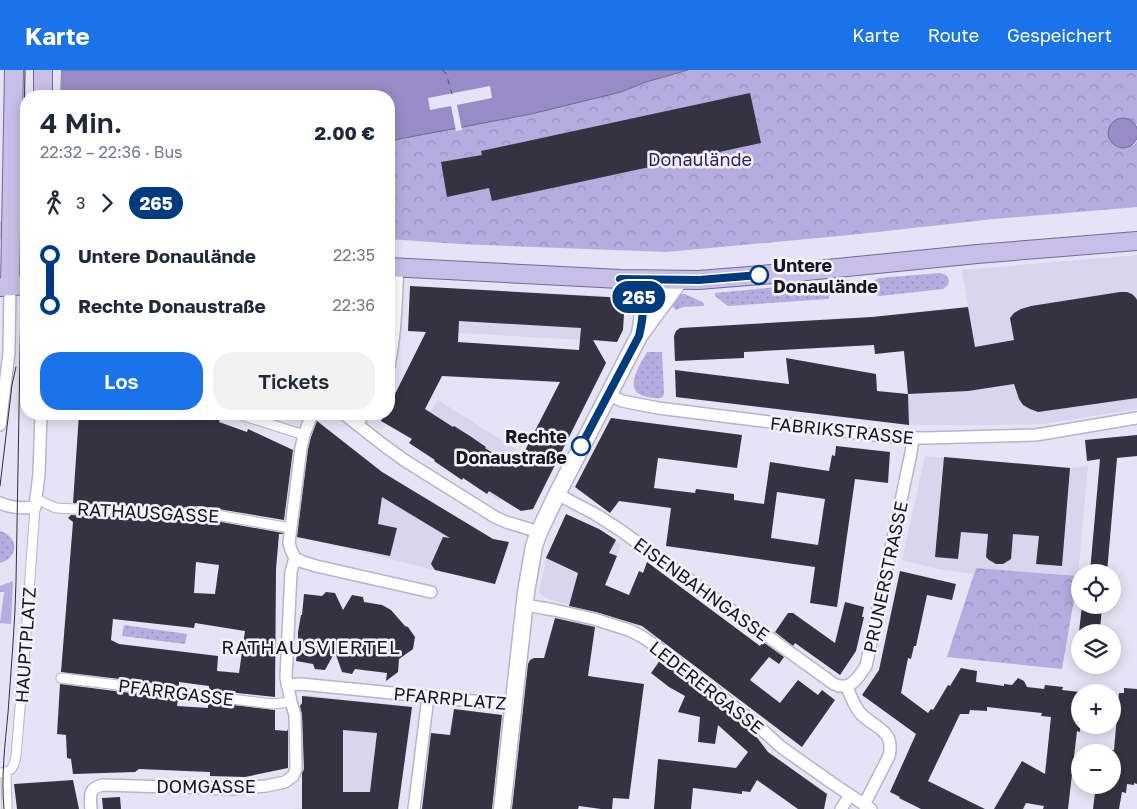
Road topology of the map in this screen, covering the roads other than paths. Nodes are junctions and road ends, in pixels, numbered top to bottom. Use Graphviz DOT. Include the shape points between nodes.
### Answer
graph roads {
  1 [pos="14,70"];
  2 [pos="43,70"];
  3 [pos="43,90"];
  4 [pos="1137,240"];
  5 [pos="395,267"];
  6 [pos="620,279"];
  7 [pos="680,280"];
  8 [pos="12,286"];
  9 [pos="639,336"];
  10 [pos="608,394"];
  11 [pos="1137,418"];
  12 [pos="41,420"];
  13 [pos="257,420"];
  14 [pos="310,420"];
  15 [pos="352,420"];
  16 [pos="360,420"];
  17 [pos="357,424"];
  18 [pos="0,425"];
  19 [pos="304,435"];
  20 [pos="912,438"];
  21 [pos="557,494"];
  22 [pos="0,503"];
  23 [pos="35,503"];
  24 [pos="291,528"];
  25 [pos="539,532"];
  26 [pos="295,558"];
  27 [pos="431,592"];
  28 [pos="525,605"];
  29 [pos="61,678"];
  30 [pos="287,685"];
  31 [pos="846,686"];
  32 [pos="428,697"];
  33 [pos="291,702"];
  34 [pos="514,705"];
  35 [pos="3,773"];
  36 [pos="850,795"];
  37 [pos="868,807"];
  38 [pos="7,809"];
  39 [pos="92,809"];
  40 [pos="414,809"];
  41 [pos="502,809"];
  42 [pos="841,809"];
  1 -- 8 [label="main road"];
  2 -- 3 [label="main road"];
  4 -- 7 [label="main road"];
  5 -- 6 [label="main road"];
  6 -- 7 [label="main road"];
  6 -- 9 [label="main road" via="640,299 643,320"];
  7 -- 9 [label="main road"];
  8 -- 18 [label="street" via="9,353"];
  9 -- 10 [label="main road"];
  10 -- 20 [label="street, FABRIKSTRASSE" via="622,401 658,408"];
  10 -- 21 [label="main road"];
  11 -- 20 [label="street, FABRIKSTRASSE" via="1036,435"];
  12 -- 23 [label="street, HAUPTPLATZ"];
  13 -- 19 [label="street"];
  14 -- 19 [label="street"];
  15 -- 17 [label="street"];
  16 -- 17 [label="street"];
  17 -- 25 [label="street" via="404,460 495,517"];
  19 -- 24 [label="street"];
  20 -- 31 [label="street, PRUNERSTRASSE" via="866,666 855,681"];
  21 -- 25 [label="main road"];
  21 -- 31 [label="street, EISENBAHNGASSE" via="620,530 834,684"];
  22 -- 23 [label="street" via="25,508"];
  23 -- 24 [label="street, RATHAUSGASSE" via="56,508 179,514 200,512"];
  23 -- 35 [label="street, HAUPTPLATZ" via="16,756 12,770"];
  24 -- 26 [label="street" via="289,543"];
  25 -- 28 [label="main road" via="531,560"];
  26 -- 27 [label="street" via="316,566"];
  26 -- 30 [label="street" via="291,572"];
  28 -- 34 [label="main road, PFARRPLATZ"];
  28 -- 36 [label="street, LEDERERGASSE" via="594,619 635,633 681,664 781,747"];
  29 -- 33 [label="street, PFARRGASSE" via="272,704"];
  30 -- 32 [label="street, PFARRPLATZ"];
  30 -- 33 [label="street"];
  31 -- 37 [label="street" via="859,713 885,733 890,741 889,756"];
  32 -- 34 [label="street, PFARRPLATZ"];
  32 -- 40 [label="street"];
  33 -- 39 [label="street, DOMGASSE" via="295,715 296,769 285,782 234,789 103,785 96,786 91,792"];
  34 -- 41 [label="main road"];
  35 -- 38 [label="street"];
  36 -- 37 [label="street, LEDERERGASSE"];
  36 -- 42 [label="street"];
}
